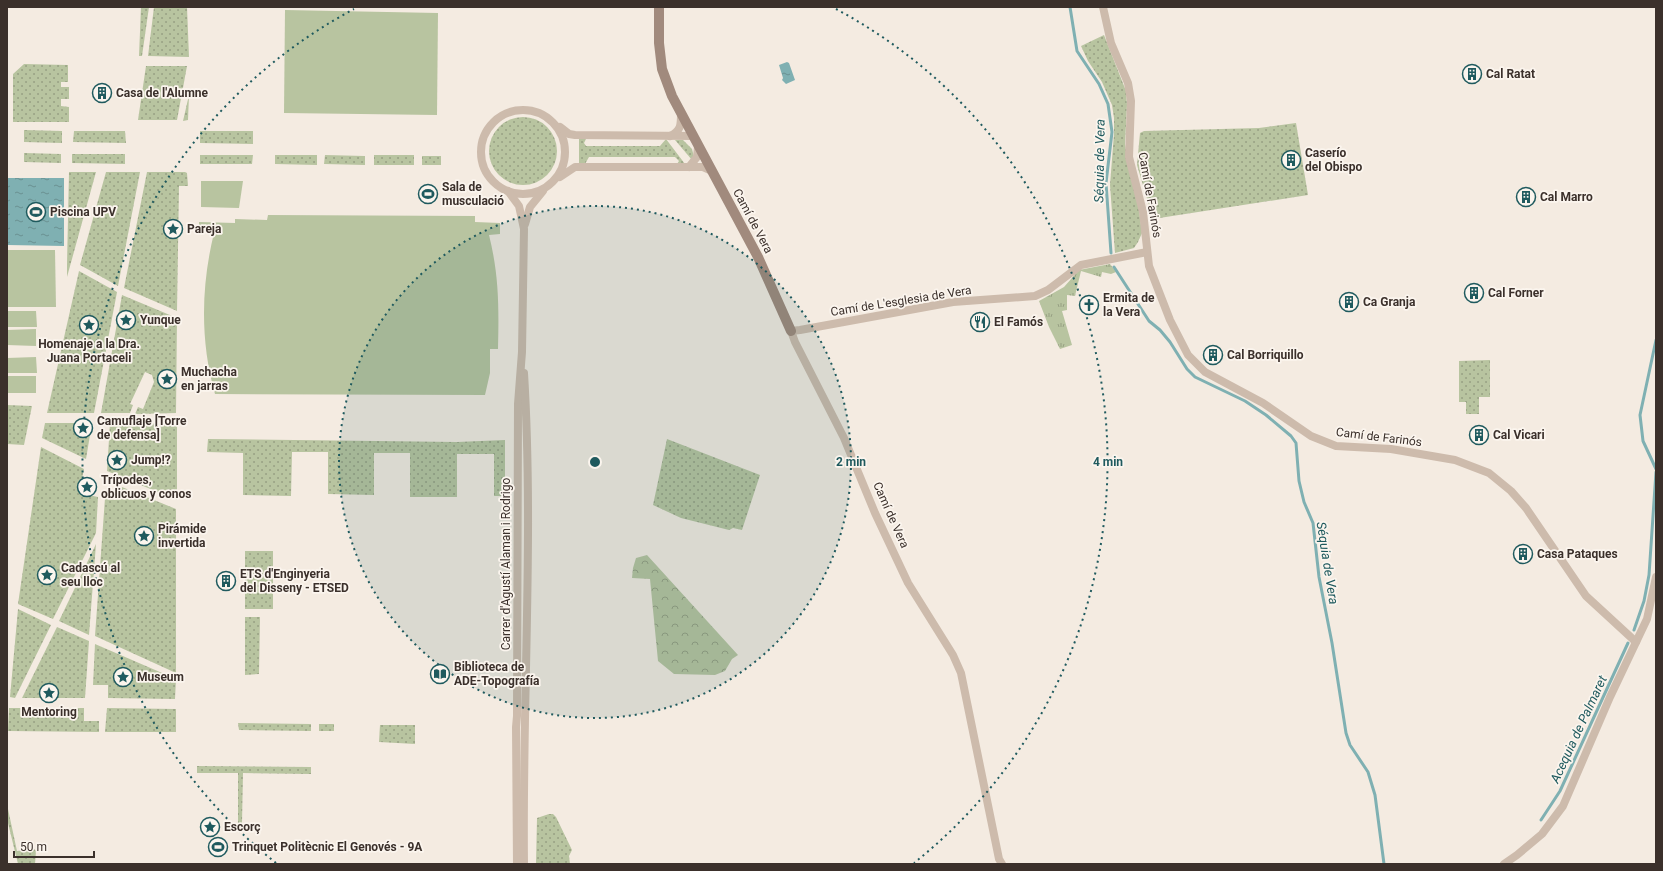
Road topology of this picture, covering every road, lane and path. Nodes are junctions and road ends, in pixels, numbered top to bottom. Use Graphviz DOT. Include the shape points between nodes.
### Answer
graph roads {
  1 [pos="659,7"];
  2 [pos="1103,7"];
  3 [pos="681,114"];
  4 [pos="556,124"];
  5 [pos="669,136"];
  6 [pos="693,136"];
  7 [pos="698,147"];
  8 [pos="689,166"];
  9 [pos="712,171"];
  10 [pos="556,179"];
  11 [pos="546,188"];
  12 [pos="508,191"];
  13 [pos="524,229"];
  14 [pos="1147,252"];
  15 [pos="791,331"];
  16 [pos="522,352"];
  17 [pos="519,431"];
  18 [pos="1656,577"];
  19 [pos="526,586"];
  20 [pos="1636,642"];
  21 [pos="1000,862"];
  22 [pos="517,864"];
  23 [pos="524,864"];
  24 [pos="1504,864"];
  1 -- 3 [label="street, Camí de Vera" via="662,69"];
  2 -- 14 [label="street, Camí de Farinós" via="1111,43 1128,83 1131,101 1129,156 1143,212"];
  3 -- 5 [label="street" via="681,126 677,133"];
  3 -- 6 [label="street, Camí de Vera"];
  4 -- 5 [label="street" via="575,136"];
  4 -- 10 [label="street" via="566,146 562,169"];
  4 -- 12 [label="street" via="536,111 525,109 503,114 486,130 482,141 482,162 491,179"];
  5 -- 6 [label="street"];
  6 -- 7 [label="street, Camí de Vera"];
  7 -- 8 [label="street" via="697,157"];
  7 -- 9 [label="street, Camí de Vera"];
  8 -- 9 [label="street"];
  8 -- 10 [label="street" via="575,168"];
  9 -- 15 [label="street, Camí de Vera" via="758,257"];
  10 -- 11 [label="street"];
  11 -- 12 [label="street" via="534,193"];
  11 -- 13 [label="street, Carrer d'Agustí Alaman i Rodrigo" via="530,207"];
  12 -- 13 [label="street, Carrer d'Agustí Alaman i Rodrigo" via="519,206"];
  13 -- 16 [label="street, Carrer d'Agustí Alaman i Rodrigo"];
  14 -- 15 [label="street, Camí de L'esglesia de Vera" via="1081,265 1048,290 1035,296 953,302"];
  14 -- 20 [label="street, Camí de Farinós" via="1149,266 1170,320 1188,355 1205,372 1263,403 1311,436 1336,446 1391,449 1455,460 1490,473 1526,508 1586,596"];
  15 -- 21 [label="street, Camí de Vera" via="844,438 908,583 961,673"];
  16 -- 17 [label="street, Carrer d'Agustí Alaman i Rodrigo"];
  16 -- 19 [label="street, Carrer d'Agustí Alaman i Rodrigo" via="527,430"];
  17 -- 19 [label="street, Carrer d'Agustí Alaman i Rodrigo" via="523,444 523,545"];
  17 -- 22 [label="street, Carrer d'Agustí Alaman i Rodrigo"];
  18 -- 20 [label="street" via="1647,619"];
  19 -- 23 [label="street, Carrer d'Agustí Alaman i Rodrigo"];
  20 -- 24 [label="street" via="1563,806 1542,834"];
}
